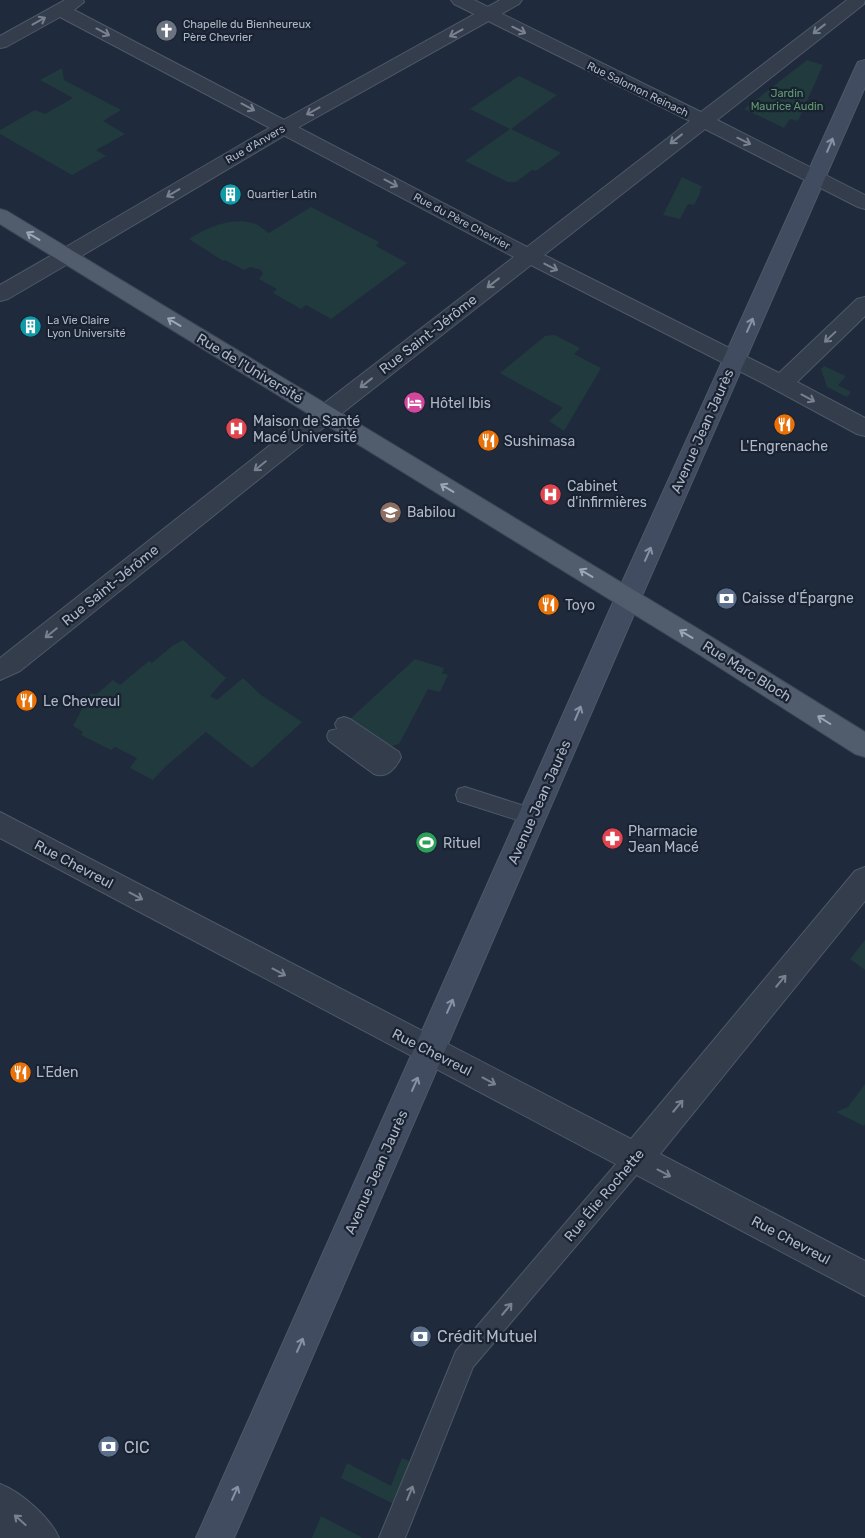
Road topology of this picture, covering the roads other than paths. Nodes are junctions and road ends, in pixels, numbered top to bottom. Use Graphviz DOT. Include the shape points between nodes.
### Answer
graph roads {
  1 [pos="78,0"];
  2 [pos="460,0"];
  3 [pos="513,0"];
  4 [pos="858,0"];
  5 [pos="60,10"];
  6 [pos="488,15"];
  7 [pos="0,43"];
  8 [pos="865,66"];
  9 [pos="701,120"];
  10 [pos="285,127"];
  11 [pos="816,177"];
  12 [pos="865,203"];
  13 [pos="0,215"];
  14 [pos="66,256"];
  15 [pos="528,256"];
  16 [pos="0,294"];
  17 [pos="865,304"];
  18 [pos="734,360"];
  19 [pos="781,384"];
  20 [pos="326,414"];
  21 [pos="865,428"];
  22 [pos="628,598"];
  23 [pos="0,670"];
  24 [pos="340,730"];
  25 [pos="865,746"];
  26 [pos="389,772"];
  27 [pos="464,794"];
  28 [pos="533,817"];
  29 [pos="0,824"];
  30 [pos="861,891"];
  31 [pos="430,1051"];
  32 [pos="636,1158"];
  33 [pos="865,1279"];
  34 [pos="0,1502"];
  35 [pos="40,1538"];
  36 [pos="215,1538"];
  37 [pos="392,1538"];
  1 -- 5 [label="street"];
  2 -- 6 [label="street, Rue Salomon Reinach"];
  3 -- 6 [label="street, Rue d'Anvers"];
  4 -- 9 [label="street, Rue Saint-Jérôme, one-way"];
  7 -- 5 [label="street, one-way"];
  5 -- 10 [label="street, Rue du Père Chevrier, one-way"];
  6 -- 9 [label="street, Rue Salomon Reinach, one-way"];
  6 -- 10 [label="street, Rue d'Anvers, one-way"];
  11 -- 8 [label="main road, Avenue Jean Jaurès, one-way"];
  9 -- 11 [label="street, Rue Salomon Reinach, one-way"];
  9 -- 15 [label="street, Rue Saint-Jérôme, one-way"];
  10 -- 14 [label="street, Rue d'Anvers, one-way"];
  10 -- 15 [label="street, Rue du Père Chevrier, one-way"];
  11 -- 12 [label="street, Rue Salomon Reinach"];
  18 -- 11 [label="main road, Avenue Jean Jaurès, one-way"];
  14 -- 13 [label="main road, Rue de l'Université, one-way"];
  14 -- 16 [label="street, Rue d'Anvers"];
  20 -- 14 [label="main road, Rue de l'Université, one-way"];
  15 -- 18 [label="street, Rue du Père Chevrier, one-way"];
  15 -- 20 [label="street, Rue Saint-Jérôme, one-way"];
  17 -- 19 [label="street, one-way"];
  18 -- 19 [label="street, Rue du Père Chevrier"];
  22 -- 18 [label="main road, Avenue Jean Jaurès, one-way"];
  19 -- 21 [label="street, Rue du Père Chevrier, one-way"];
  22 -- 20 [label="main road, Rue de l'Université, one-way"];
  20 -- 23 [label="street, Rue Saint-Jérôme, one-way"];
  25 -- 22 [label="main road, Rue Marc Bloch, one-way"];
  28 -- 22 [label="main road, Avenue Jean Jaurès, one-way"];
  24 -- 26 [label="lane"];
  27 -- 28 [label="lane"];
  31 -- 28 [label="main road, Avenue Jean Jaurès, one-way"];
  29 -- 31 [label="street, Rue Chevreul, one-way"];
  32 -- 30 [label="street, Rue Élie Rochette, one-way"];
  31 -- 32 [label="street, Rue Chevreul, one-way"];
  36 -- 31 [label="main road, Avenue Jean Jaurès, one-way"];
  32 -- 33 [label="street, Rue Chevreul, one-way"];
  37 -- 32 [label="lane, Rue Élie Rochette, one-way" via="464,1359"];
  35 -- 34 [label="street, one-way"];
}
